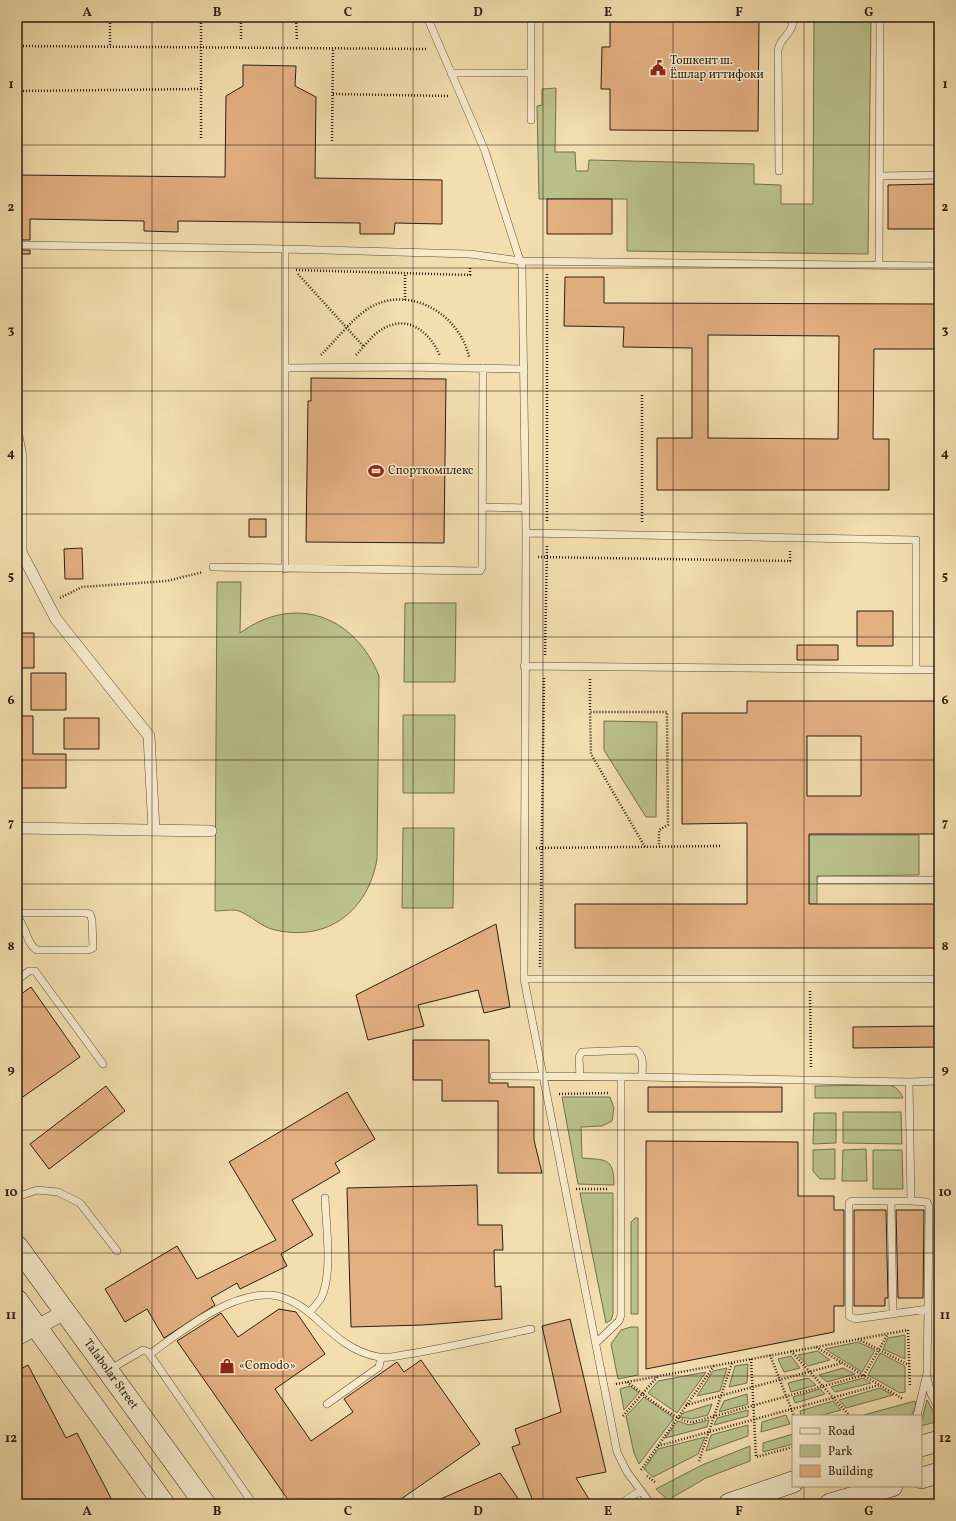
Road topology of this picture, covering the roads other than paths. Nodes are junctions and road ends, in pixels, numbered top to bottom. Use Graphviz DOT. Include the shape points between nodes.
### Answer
graph roads {
  1 [pos="427,17"];
  2 [pos="531,17"];
  3 [pos="793,17"];
  4 [pos="880,17"];
  5 [pos="451,73"];
  6 [pos="531,73"];
  7 [pos="531,120"];
  8 [pos="779,171"];
  9 [pos="939,175"];
  10 [pos="880,176"];
  11 [pos="17,245"];
  12 [pos="285,249"];
  13 [pos="521,261"];
  14 [pos="879,266"];
  15 [pos="939,266"];
  16 [pos="286,368"];
  17 [pos="483,368"];
  18 [pos="524,369"];
  19 [pos="17,436"];
  20 [pos="19,470"];
  21 [pos="482,507"];
  22 [pos="526,508"];
  23 [pos="526,533"];
  24 [pos="214,567"];
  25 [pos="285,569"];
  26 [pos="524,666"];
  27 [pos="916,670"];
  28 [pos="939,670"];
  29 [pos="17,828"];
  30 [pos="154,830"];
  31 [pos="211,831"];
  32 [pos="821,880"];
  33 [pos="939,880"];
  34 [pos="17,913"];
  35 [pos="17,916"];
  36 [pos="524,979"];
  37 [pos="939,979"];
  38 [pos="17,980"];
  39 [pos="103,1064"];
  40 [pos="494,1076"];
  41 [pos="580,1077"];
  42 [pos="642,1077"];
  43 [pos="543,1078"];
  44 [pos="620,1078"];
  45 [pos="938,1081"];
  46 [pos="909,1082"];
  47 [pos="17,1197"];
  48 [pos="325,1198"];
  49 [pos="911,1200"];
  50 [pos="891,1201"];
  51 [pos="17,1246"];
  52 [pos="117,1251"];
  53 [pos="17,1300"];
  54 [pos="928,1309"];
  55 [pos="65,1312"];
  56 [pos="309,1313"];
  57 [pos="893,1314"];
  58 [pos="36,1327"];
  59 [pos="531,1329"];
  60 [pos="17,1338"];
  61 [pos="596,1343"];
  62 [pos="150,1354"];
  63 [pos="381,1358"];
  64 [pos="108,1371"];
  65 [pos="927,1373"];
  66 [pos="327,1404"];
  67 [pos="939,1408"];
  68 [pos="918,1415"];
  69 [pos="939,1441"];
  70 [pos="922,1446"];
  71 [pos="939,1473"];
  72 [pos="922,1478"];
  73 [pos="792,1482"];
  74 [pos="889,1487"];
  75 [pos="640,1491"];
  76 [pos="164,1504"];
  77 [pos="205,1504"];
  78 [pos="253,1504"];
  79 [pos="620,1504"];
  80 [pos="651,1504"];
  81 [pos="729,1504"];
  82 [pos="830,1504"];
  1 -- 5 [label="lane"];
  2 -- 6 [label="lane"];
  3 -- 8 [label="lane" via="793,27 780,42 778,50"];
  4 -- 10 [label="lane"];
  5 -- 6 [label="lane"];
  5 -- 13 [label="lane" via="485,151"];
  6 -- 7 [label="lane"];
  9 -- 10 [label="lane"];
  10 -- 14 [label="lane"];
  11 -- 12 [label="lane"];
  12 -- 13 [label="lane" via="470,254"];
  12 -- 16 [label="lane"];
  13 -- 14 [label="lane"];
  13 -- 18 [label="lane"];
  14 -- 15 [label="lane"];
  16 -- 17 [label="lane"];
  16 -- 25 [label="lane"];
  17 -- 18 [label="lane"];
  17 -- 21 [label="lane"];
  18 -- 22 [label="lane"];
  19 -- 20 [label="street" via="21,456"];
  20 -- 30 [label="street" via="21,552 56,619 149,736"];
  21 -- 22 [label="lane"];
  21 -- 25 [label="lane" via="482,567 478,572"];
  22 -- 23 [label="lane"];
  23 -- 26 [label="lane"];
  23 -- 27 [label="lane" via="916,540"];
  24 -- 25 [label="lane"];
  26 -- 27 [label="lane"];
  26 -- 36 [label="lane"];
  27 -- 28 [label="lane"];
  29 -- 30 [label="street"];
  30 -- 31 [label="street"];
  32 -- 33 [label="lane"];
  34 -- 35 [label="lane" via="90,914 93,948 37,950 32,947"];
  36 -- 37 [label="lane"];
  36 -- 43 [label="lane"];
  38 -- 39 [label="lane" via="29,971 35,971"];
  40 -- 43 [label="lane"];
  41 -- 42 [label="lane" via="579,1057 582,1052 636,1050 642,1058"];
  41 -- 43 [label="lane"];
  41 -- 44 [label="lane"];
  42 -- 44 [label="lane"];
  42 -- 46 [label="lane"];
  43 -- 61 [label="lane"];
  44 -- 61 [label="lane" via="621,1315 619,1321"];
  45 -- 46 [label="lane"];
  46 -- 49 [label="lane"];
  47 -- 52 [label="lane" via="37,1190 58,1192 80,1203"];
  48 -- 56 [label="lane" via="328,1257 326,1280 321,1298"];
  49 -- 50 [label="lane"];
  49 -- 54 [label="lane" via="927,1202 929,1207"];
  50 -- 57 [label="lane"];
  50 -- 57 [label="lane" via="852,1201 849,1204 849,1314 852,1319"];
  51 -- 55 [label="main road, Talabolar Street"];
  53 -- 58 [label="main road"];
  54 -- 57 [label="lane"];
  54 -- 65 [label="lane"];
  55 -- 58 [label="street"];
  55 -- 64 [label="main road, Talabolar Street"];
  56 -- 62 [label="lane" via="280,1297 270,1295 244,1299 221,1307"];
  56 -- 63 [label="lane" via="346,1345 358,1352"];
  58 -- 60 [label="street"];
  58 -- 76 [label="main road"];
  59 -- 63 [label="lane" via="454,1346"];
  61 -- 75 [label="lane" via="617,1452"];
  62 -- 64 [label="lane" via="143,1350"];
  62 -- 78 [label="lane"];
  63 -- 66 [label="lane" via="380,1367"];
  64 -- 77 [label="main road, Talabolar Street"];
  65 -- 67 [label="lane" via="931,1394"];
  65 -- 68 [label="lane"];
  69 -- 70 [label="main road"];
  71 -- 72 [label="main road"];
  73 -- 81 [label="main road"];
  74 -- 82 [label="main road"];
  75 -- 79 [label="lane"];
  75 -- 80 [label="lane"];
}
